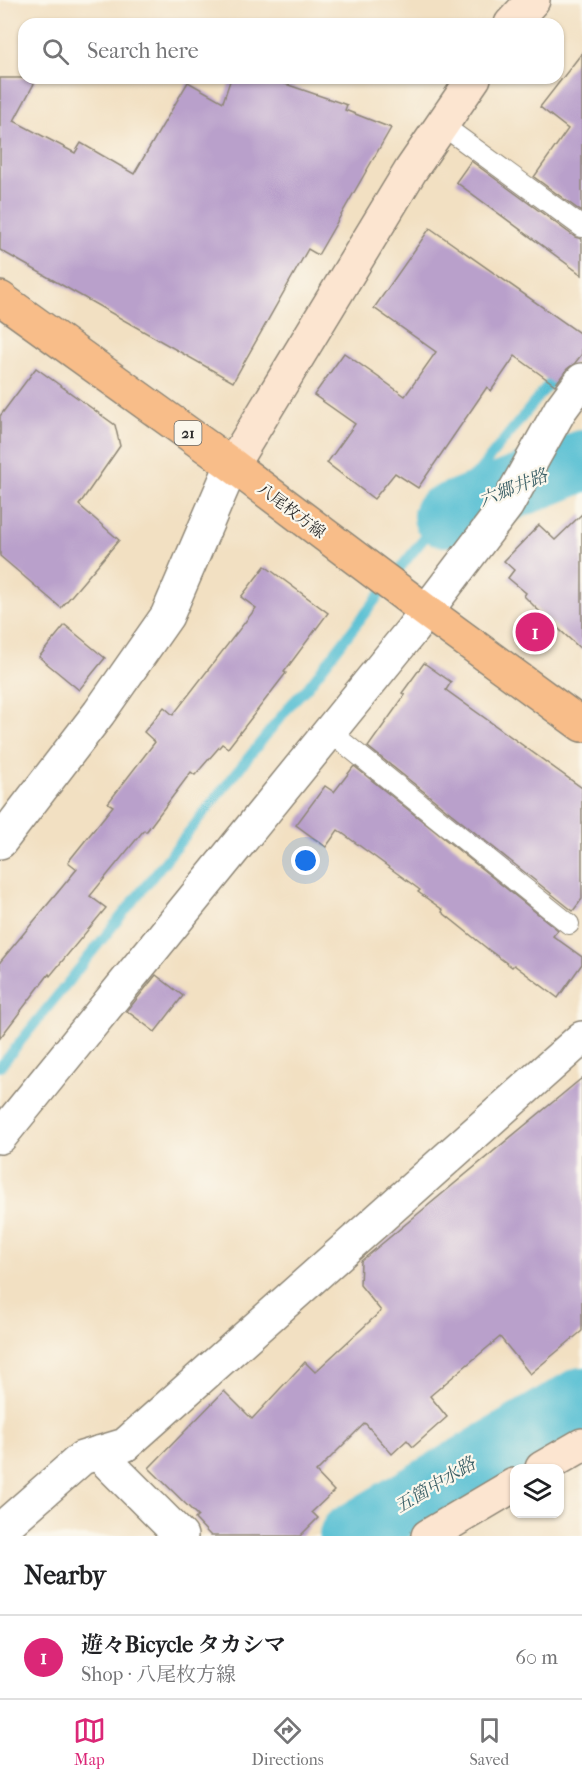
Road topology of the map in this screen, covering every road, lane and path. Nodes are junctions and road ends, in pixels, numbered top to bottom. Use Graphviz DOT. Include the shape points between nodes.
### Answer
graph roads {
  1 [pos="533,0"];
  2 [pos="516,18"];
  3 [pos="470,84"];
  4 [pos="442,125"];
  5 [pos="582,227"];
  6 [pos="0,298"];
  7 [pos="582,381"];
  8 [pos="232,465"];
  9 [pos="418,606"];
  10 [pos="582,726"];
  11 [pos="329,731"];
  12 [pos="0,842"];
  13 [pos="569,924"];
  14 [pos="582,1038"];
  15 [pos="0,1137"];
  16 [pos="582,1445"];
  17 [pos="98,1453"];
  18 [pos="550,1464"];
  19 [pos="510,1487"];
  20 [pos="0,1530"];
  21 [pos="181,1536"];
  22 [pos="428,1536"];
  1 -- 2 [label="street"];
  3 -- 4 [label="street"];
  4 -- 5 [label="lane"];
  4 -- 8 [label="street"];
  6 -- 8 [label="main road, 八尾枚方線 / 21"];
  7 -- 9 [label="street" via="560,410 507,506"];
  8 -- 9 [label="main road, 八尾枚方線 / 21"];
  8 -- 12 [label="street" via="166,616 99,713"];
  9 -- 10 [label="main road, 八尾枚方線 / 21"];
  9 -- 11 [label="street"];
  11 -- 13 [label="lane"];
  11 -- 15 [label="street"];
  14 -- 17 [label="street" via="124,1445"];
  16 -- 18 [label="street"];
  17 -- 20 [label="street" via="82,1458"];
  17 -- 21 [label="street"];
  19 -- 22 [label="street"];
}
